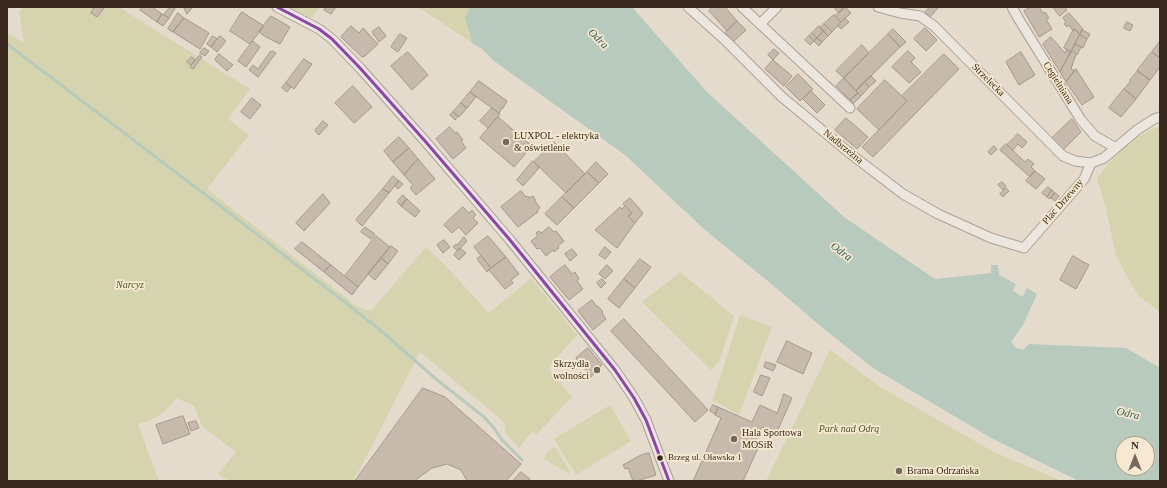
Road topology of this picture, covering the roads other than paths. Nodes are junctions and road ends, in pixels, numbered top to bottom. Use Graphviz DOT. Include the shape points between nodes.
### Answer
graph roads {
  1 [pos="277,7"];
  2 [pos="688,7"];
  3 [pos="742,7"];
  4 [pos="777,7"];
  5 [pos="878,7"];
  6 [pos="1012,7"];
  7 [pos="760,24"];
  8 [pos="850,108"];
  9 [pos="1160,117"];
  10 [pos="1116,148"];
  11 [pos="1091,164"];
  12 [pos="1024,248"];
  13 [pos="669,481"];
  1 -- 13 [label="street" via="319,29 332,39 425,141 500,229 596,346 630,392 646,420"];
  2 -- 12 [label="street, Nadbrzeżna" via="782,97 903,194 938,214 991,238"];
  3 -- 7 [label="street"];
  4 -- 7 [label="street"];
  5 -- 11 [label="street, Strzelecka" via="920,16 934,26 1063,156"];
  6 -- 10 [label="street, Cegielniana" via="1082,120 1095,136"];
  7 -- 8 [label="street"];
  9 -- 10 [label="street" via="1137,130"];
  10 -- 11 [label="street"];
  11 -- 12 [label="street, Plac Drzewny" via="1084,179"];
}
